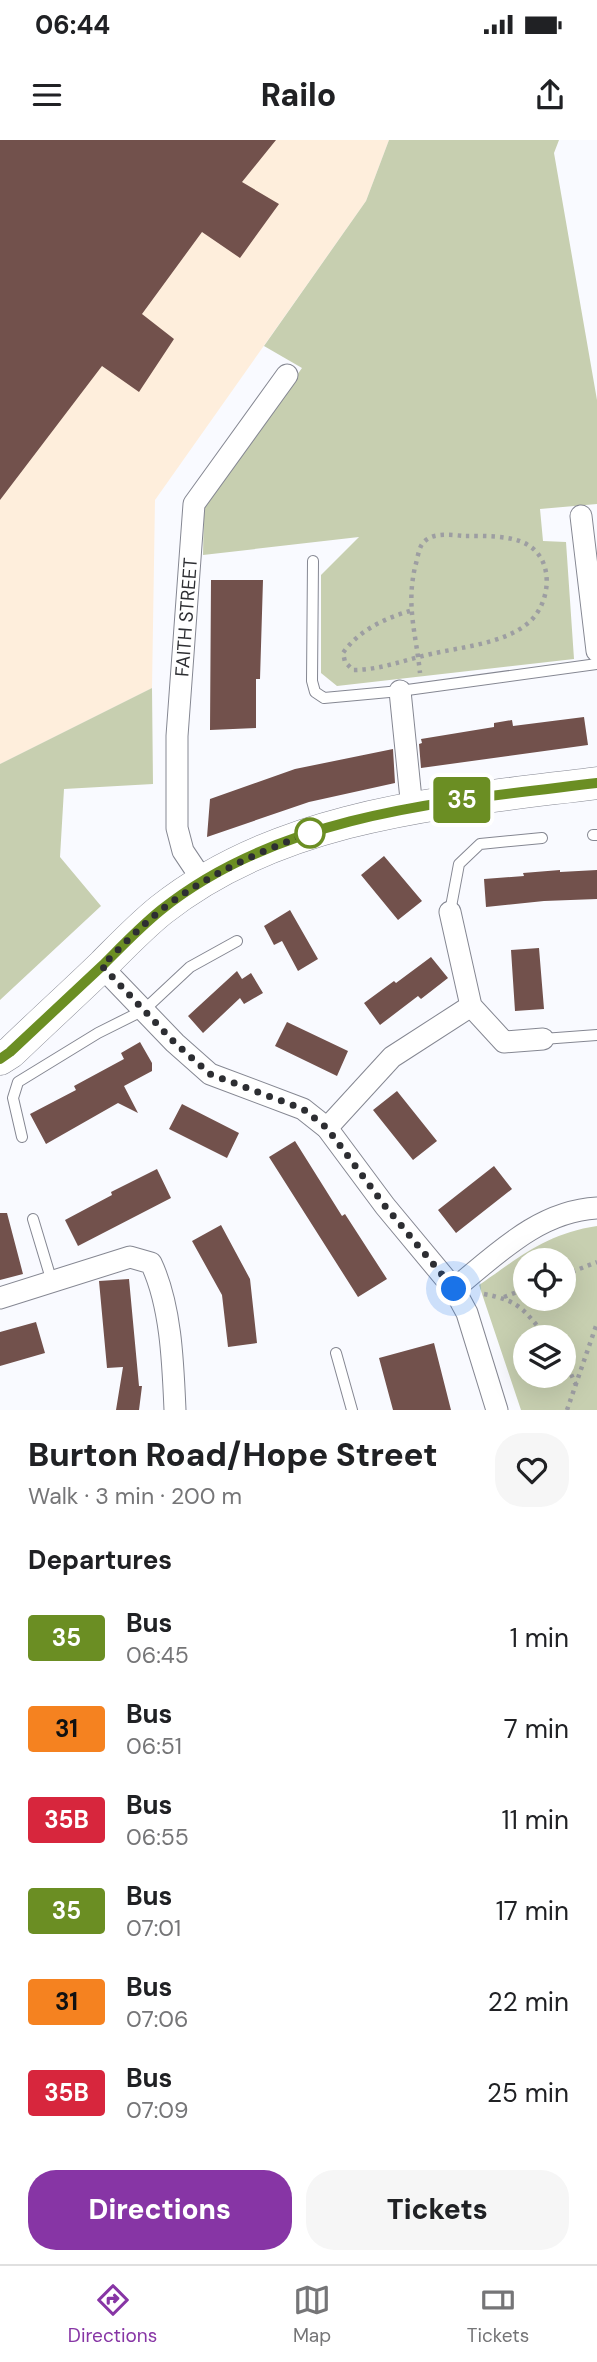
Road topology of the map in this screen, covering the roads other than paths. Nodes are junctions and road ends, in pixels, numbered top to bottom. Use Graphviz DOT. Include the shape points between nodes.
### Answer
graph roads {
  1 [pos="287,374"];
  2 [pos="581,516"];
  3 [pos="313,561"];
  4 [pos="597,651"];
  5 [pos="597,664"];
  6 [pos="411,689"];
  7 [pos="597,783"];
  8 [pos="412,809"];
  9 [pos="542,838"];
  10 [pos="203,881"];
  11 [pos="450,912"];
  12 [pos="237,941"];
  13 [pos="102,966"];
  14 [pos="471,1006"];
  15 [pos="144,1010"];
  16 [pos="597,1035"];
  17 [pos="543,1039"];
  18 [pos="0,1059"];
  19 [pos="327,1128"];
  20 [pos="22,1137"];
  21 [pos="597,1209"];
  22 [pos="33,1219"];
  23 [pos="52,1282"];
  24 [pos="454,1289"];
  25 [pos="0,1298"];
  26 [pos="336,1353"];
  27 [pos="175,1410"];
  28 [pos="352,1410"];
  29 [pos="497,1410"];
  1 -- 10 [label="street, FAITH STREET" via="194,504 177,736 177,828 183,851"];
  2 -- 4 [label="street"];
  3 -- 6 [label="lane" via="315,692 324,698"];
  5 -- 6 [label="lane"];
  6 -- 8 [label="street"];
  7 -- 8 [label="street"];
  8 -- 10 [label="street" via="319,830"];
  9 -- 11 [label="lane" via="480,844 459,864"];
  10 -- 13 [label="street" via="162,909"];
  11 -- 14 [label="street"];
  12 -- 15 [label="lane" via="190,967"];
  13 -- 15 [label="street"];
  13 -- 18 [label="street"];
  14 -- 17 [label="street" via="504,1042"];
  14 -- 19 [label="street" via="392,1057"];
  15 -- 19 [label="street" via="210,1074 303,1109"];
  15 -- 20 [label="lane" via="18,1082 13,1098"];
  16 -- 17 [label="lane"];
  19 -- 24 [label="street"];
  21 -- 24 [label="street" via="536,1225"];
  22 -- 23 [label="lane"];
  23 -- 25 [label="street"];
  23 -- 27 [label="street" via="130,1257 151,1263 162,1286"];
  24 -- 29 [label="street" via="467,1313"];
  26 -- 28 [label="lane"];
}
